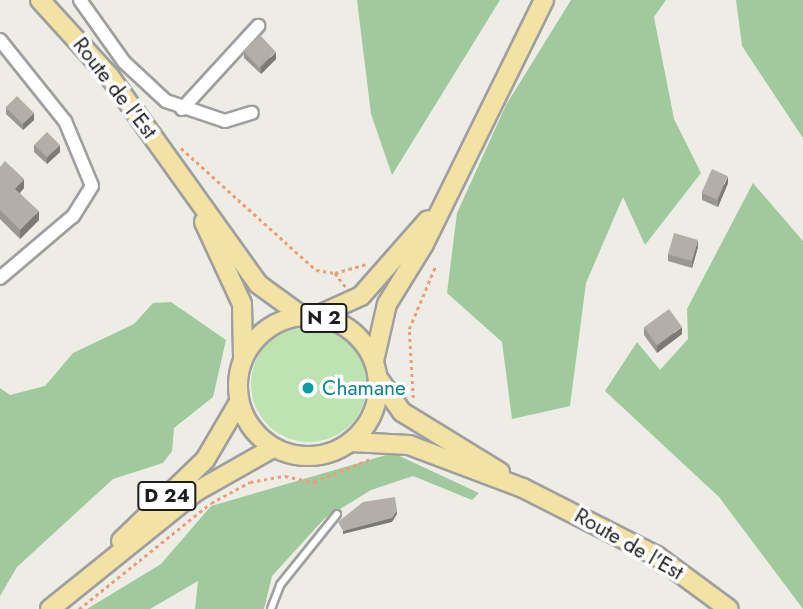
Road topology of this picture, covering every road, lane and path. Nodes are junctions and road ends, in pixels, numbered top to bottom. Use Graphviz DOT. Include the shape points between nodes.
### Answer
graph roads {
  1 [pos="40,0"];
  2 [pos="80,0"];
  3 [pos="544,0"];
  4 [pos="258,26"];
  5 [pos="0,40"];
  6 [pos="124,62"];
  7 [pos="110,77"];
  8 [pos="182,110"];
  9 [pos="252,113"];
  10 [pos="174,142"];
  11 [pos="184,181"];
  12 [pos="441,204"];
  13 [pos="435,267"];
  14 [pos="0,278"];
  15 [pos="353,296"];
  16 [pos="309,316"];
  17 [pos="243,360"];
  18 [pos="376,370"];
  19 [pos="239,402"];
  20 [pos="405,408"];
  21 [pos="351,442"];
  22 [pos="273,448"];
  23 [pos="381,455"];
  24 [pos="523,488"];
  25 [pos="337,514"];
  26 [pos="83,582"];
  27 [pos="50,609"];
  28 [pos="79,609"];
  29 [pos="271,609"];
  30 [pos="729,609"];
  1 -- 7 [label="main road, Route de l'Est / N 2"];
  2 -- 6 [label="street"];
  3 -- 12 [label="main road"];
  4 -- 8 [label="street"];
  5 -- 14 [label="street" via="65,121 92,186 73,216"];
  6 -- 7 [label="street"];
  6 -- 8 [label="street"];
  7 -- 11 [label="main road, Route de l'Est / N 2"];
  8 -- 9 [label="street" via="225,121"];
  10 -- 15 [label="path" via="316,270 335,273"];
  11 -- 16 [label="main road, Route de l'Est / N 2" via="258,284"];
  11 -- 17 [label="main road, Route de l'Est / N 2" via="242,304"];
  12 -- 16 [label="main road" via="361,296"];
  12 -- 18 [label="main road" via="379,321"];
  13 -- 20 [label="path" via="409,329 413,397"];
  16 -- 17 [label="main road, N 2" via="266,330"];
  16 -- 18 [label="main road, N 2" via="351,330"];
  17 -- 19 [label="main road, N 2"];
  18 -- 21 [label="main road" via="372,414"];
  18 -- 24 [label="main road, Route de l'Est / N 2" via="401,412"];
  19 -- 22 [label="main road" via="258,436"];
  19 -- 26 [label="main road, D 24" via="205,460"];
  21 -- 22 [label="main road, N 2" via="313,457"];
  21 -- 24 [label="main road, Route de l'Est / N 2" via="409,445"];
  22 -- 26 [label="main road, D 24" via="197,491"];
  23 -- 28 [label="path" via="314,482 285,475 250,482 211,503"];
  24 -- 30 [label="main road, Route de l'Est / N 2" via="657,556"];
  25 -- 29 [label="lane" via="280,586"];
  26 -- 27 [label="main road, D 24"];
}
